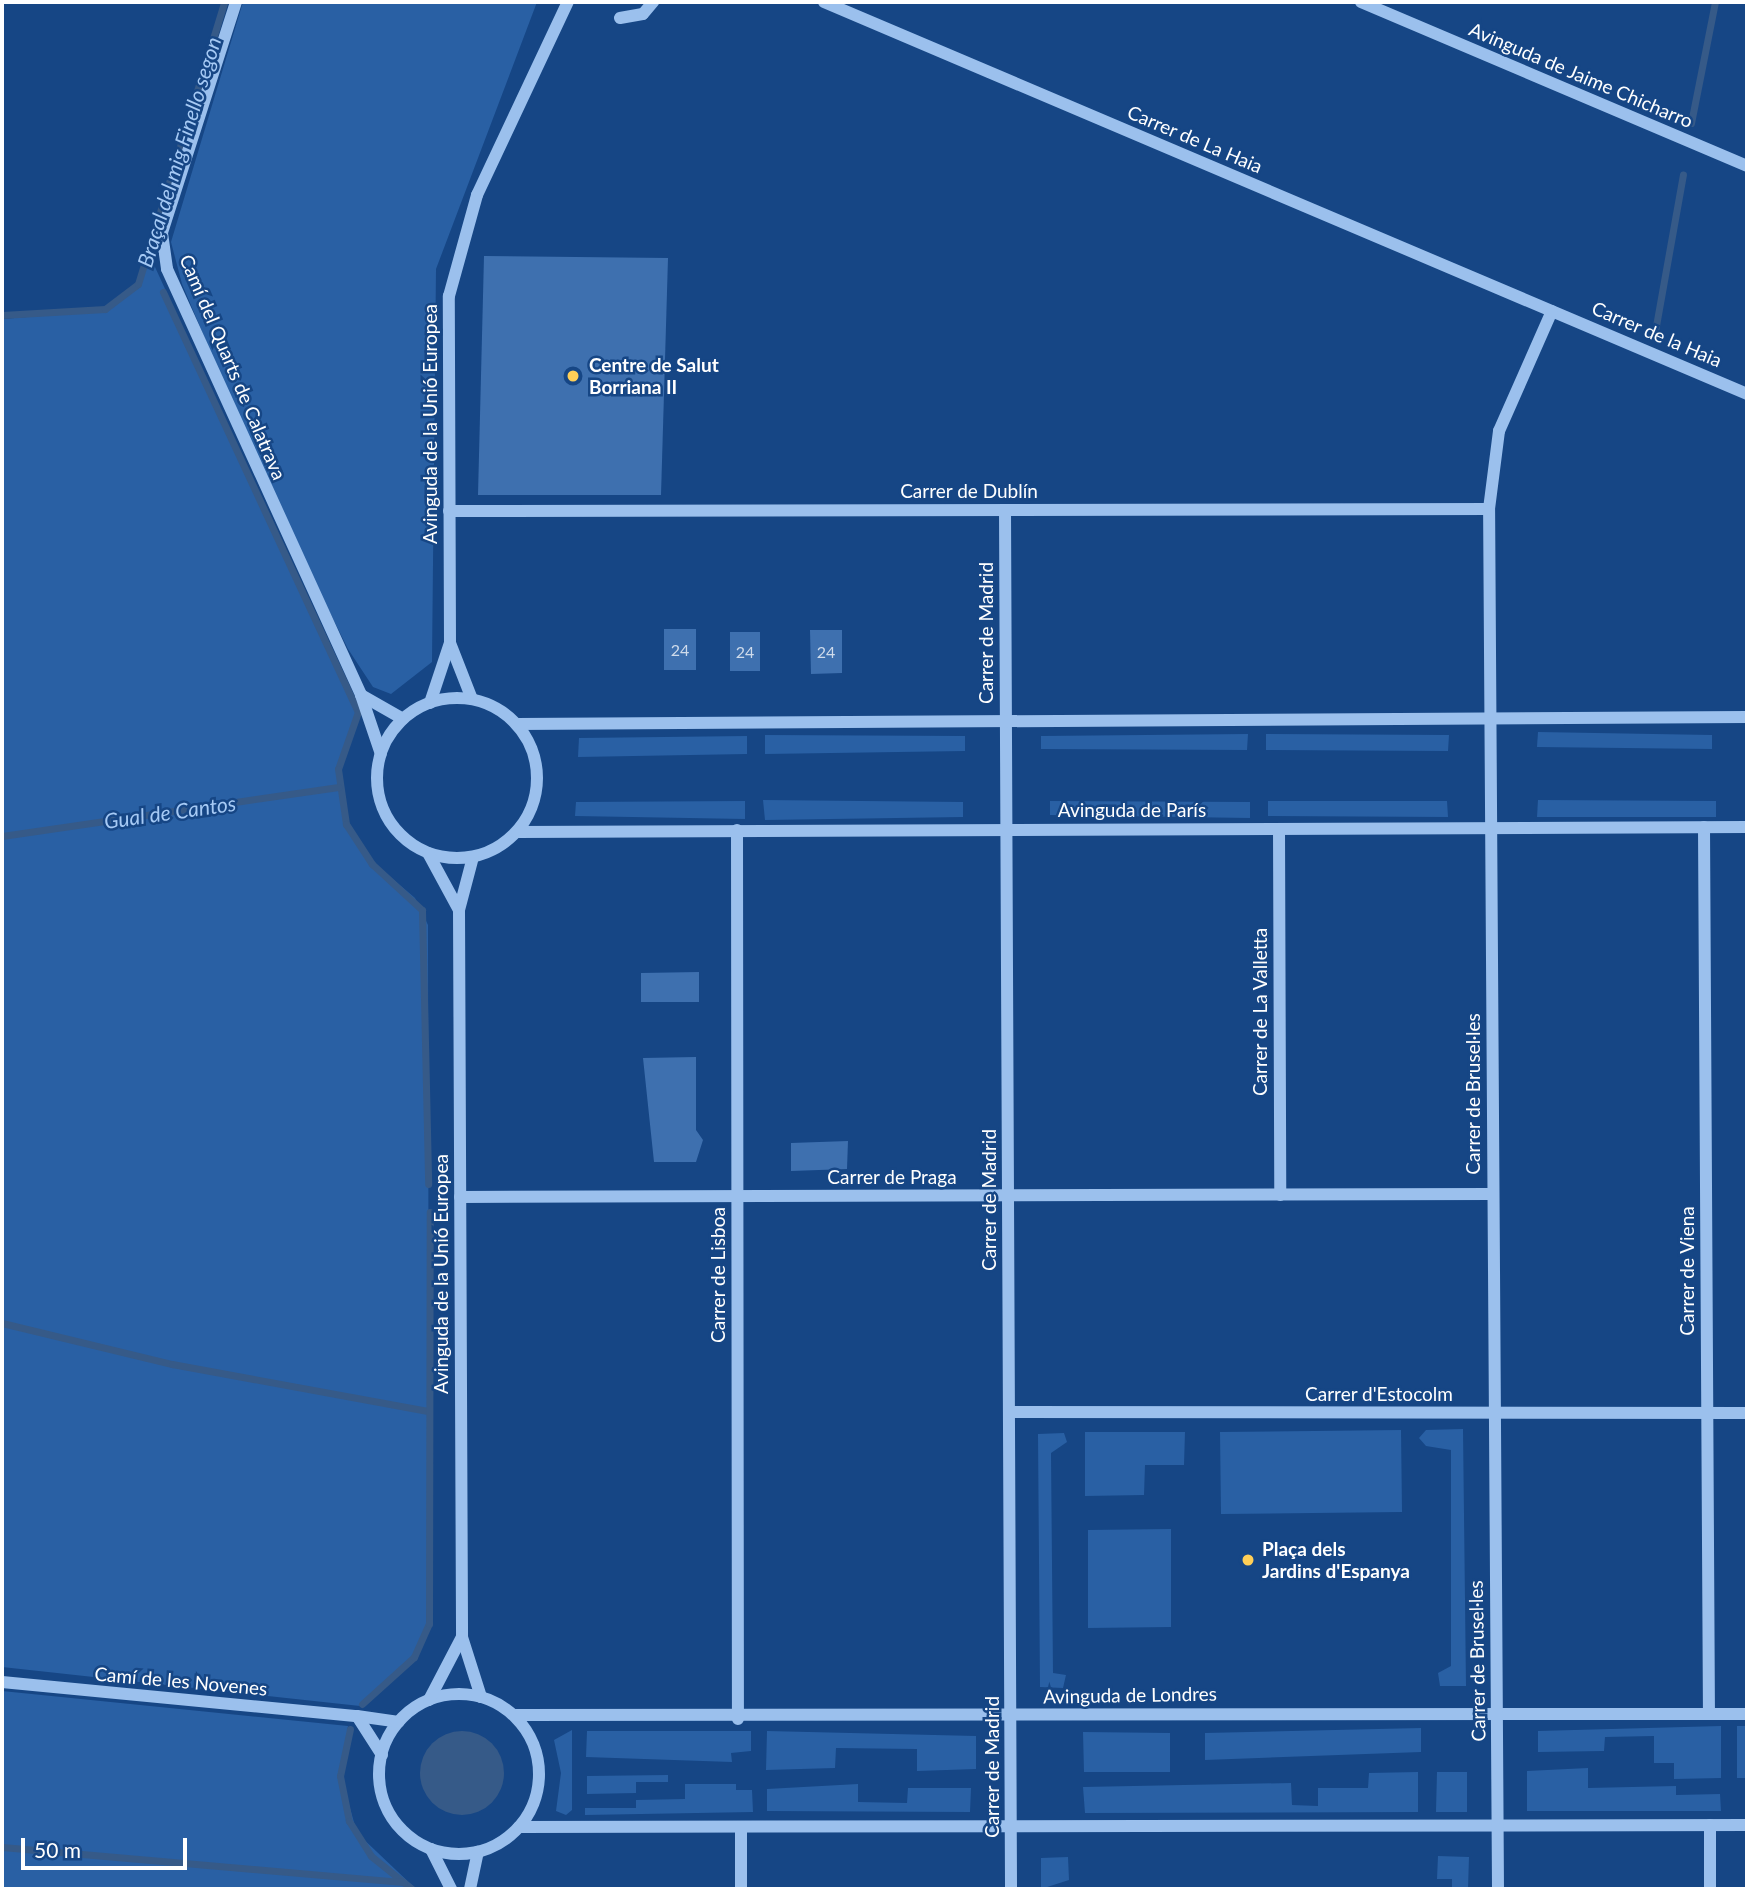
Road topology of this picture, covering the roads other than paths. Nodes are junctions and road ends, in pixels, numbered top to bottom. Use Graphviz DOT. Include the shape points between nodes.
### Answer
graph roads {
  1 [pos="236,2"];
  2 [pos="568,2"];
  3 [pos="653,2"];
  4 [pos="824,2"];
  5 [pos="1361,2"];
  6 [pos="558,8"];
  7 [pos="620,18"];
  8 [pos="1747,166"];
  9 [pos="1552,311"];
  10 [pos="1747,394"];
  11 [pos="1489,509"];
  12 [pos="1005,510"];
  13 [pos="449,511"];
  14 [pos="450,643"];
  15 [pos="361,695"];
  16 [pos="472,699"];
  17 [pos="429,703"];
  18 [pos="1747,717"];
  19 [pos="1006,718"];
  20 [pos="1490,718"];
  21 [pos="403,719"];
  22 [pos="517,724"];
  23 [pos="381,754"];
  24 [pos="1704,827"];
  25 [pos="1747,827"];
  26 [pos="1491,828"];
  27 [pos="1006,829"];
  28 [pos="1279,829"];
  29 [pos="737,830"];
  30 [pos="517,832"];
  31 [pos="428,853"];
  32 [pos="473,857"];
  33 [pos="459,910"];
  34 [pos="1492,1194"];
  35 [pos="1280,1195"];
  36 [pos="1008,1196"];
  37 [pos="460,1197"];
  38 [pos="737,1197"];
  39 [pos="1010,1412"];
  40 [pos="1707,1413"];
  41 [pos="1747,1413"];
  42 [pos="1494,1414"];
  43 [pos="462,1637"];
  44 [pos="2,1682"];
  45 [pos="481,1697"];
  46 [pos="429,1700"];
  47 [pos="1497,1711"];
  48 [pos="1709,1714"];
  49 [pos="1747,1714"];
  50 [pos="514,1715"];
  51 [pos="357,1716"];
  52 [pos="1011,1716"];
  53 [pos="738,1719"];
  54 [pos="399,1722"];
  55 [pos="382,1755"];
  56 [pos="1498,1825"];
  57 [pos="1710,1825"];
  58 [pos="1747,1825"];
  59 [pos="519,1827"];
  60 [pos="741,1827"];
  61 [pos="1011,1828"];
  62 [pos="431,1849"];
  63 [pos="478,1852"];
  64 [pos="451,1889"];
  65 [pos="470,1889"];
  66 [pos="741,1889"];
  67 [pos="1011,1889"];
  68 [pos="1498,1889"];
  69 [pos="1710,1889"];
  1 -- 15 [label="street, Camí del Quarts de Calatrava" via="162,233 167,269"];
  2 -- 6 [label="street, Avinguda de la Unió Europea"];
  3 -- 7 [label="street" via="643,14"];
  4 -- 9 [label="street, Carrer de La Haia"];
  5 -- 8 [label="street, Avinguda de Jaime Chicharro"];
  6 -- 13 [label="street, Avinguda de la Unió Europea" via="477,195 449,296"];
  9 -- 10 [label="street, Carrer de la Haia"];
  9 -- 11 [label="street, Carrer de Brusel·les" via="1500,432"];
  11 -- 12 [label="street, Carrer de Dublín"];
  11 -- 20 [label="street, Carrer de Brusel·les"];
  12 -- 13 [label="street, Carrer de Dublín"];
  12 -- 19 [label="street, Carrer de Madrid"];
  13 -- 14 [label="street, Avinguda de la Unió Europea"];
  14 -- 16 [label="street, Avinguda de la Unió Europea"];
  14 -- 17 [label="street, Avinguda de la Unió Europea"];
  15 -- 21 [label="street"];
  15 -- 23 [label="street, Camí del Quarts de Calatrava"];
  16 -- 17 [label="street"];
  16 -- 22 [label="street"];
  17 -- 21 [label="street"];
  18 -- 20 [label="street"];
  19 -- 20 [label="street"];
  19 -- 22 [label="street"];
  19 -- 27 [label="street, Carrer de Madrid"];
  20 -- 26 [label="street, Carrer de Brusel·les"];
  21 -- 23 [label="street"];
  22 -- 30 [label="street" via="537,766 534,801"];
  23 -- 31 [label="street" via="377,778 385,813 407,841"];
  24 -- 25 [label="street, Avinguda de París"];
  24 -- 26 [label="street, Avinguda de París"];
  24 -- 40 [label="street, Carrer de Viena"];
  26 -- 28 [label="street, Avinguda de París"];
  26 -- 34 [label="street, Carrer de Brusel·les"];
  27 -- 28 [label="street, Avinguda de París"];
  27 -- 29 [label="street, Avinguda de París"];
  27 -- 36 [label="street, Carrer de Madrid"];
  28 -- 35 [label="street, Carrer de La Valletta"];
  29 -- 30 [label="street, Avinguda de París"];
  29 -- 38 [label="street, Carrer de Lisboa"];
  30 -- 32 [label="street"];
  31 -- 32 [label="street"];
  31 -- 33 [label="street, Avinguda de la Unió Europea"];
  32 -- 33 [label="street, Avinguda de la Unió Europea"];
  33 -- 37 [label="street, Avinguda de la Unió Europea"];
  34 -- 35 [label="street, Carrer de Praga"];
  34 -- 42 [label="street, Carrer de Brusel·les"];
  35 -- 36 [label="street, Carrer de Praga"];
  36 -- 38 [label="street, Carrer de Praga"];
  36 -- 39 [label="street, Carrer de Madrid"];
  37 -- 38 [label="street, Carrer de Praga"];
  37 -- 43 [label="street, Avinguda de la Unió Europea"];
  38 -- 53 [label="street, Carrer de Lisboa"];
  39 -- 42 [label="street, Carrer d'Estocolm"];
  39 -- 52 [label="street, Carrer de Madrid"];
  40 -- 41 [label="street, Carrer d'Estocolm"];
  40 -- 42 [label="street, Carrer d'Estocolm"];
  40 -- 48 [label="street, Carrer de Viena"];
  42 -- 47 [label="street, Carrer de Brusel·les"];
  43 -- 45 [label="street, Avinguda de la Unió Europea"];
  43 -- 46 [label="street, Avinguda de la Unió Europea"];
  44 -- 51 [label="street, Camí de les Novenes"];
  45 -- 46 [label="street"];
  45 -- 50 [label="street"];
  46 -- 54 [label="street"];
  47 -- 48 [label="street, Avinguda de Londres"];
  47 -- 52 [label="street, Avinguda de Londres"];
  47 -- 56 [label="street, Carrer de Brusel·les"];
  48 -- 49 [label="street, Avinguda de Londres"];
  50 -- 53 [label="street, Avinguda de Londres"];
  50 -- 59 [label="street" via="527,1731 539,1770 531,1810"];
  51 -- 54 [label="street, Camí de les Novenes"];
  51 -- 55 [label="street"];
  52 -- 53 [label="street, Avinguda de Londres"];
  52 -- 61 [label="street, Carrer de Madrid"];
  54 -- 55 [label="street"];
  55 -- 62 [label="street" via="383,1801 394,1821"];
  56 -- 57 [label="street"];
  56 -- 61 [label="street"];
  56 -- 68 [label="street, Carrer de Brusel·les"];
  57 -- 58 [label="street"];
  57 -- 69 [label="street"];
  59 -- 60 [label="street"];
  59 -- 63 [label="street"];
  60 -- 61 [label="street"];
  60 -- 66 [label="street"];
  61 -- 67 [label="street, Carrer de Madrid"];
  62 -- 63 [label="street"];
  62 -- 64 [label="street"];
  63 -- 65 [label="street"];
}
